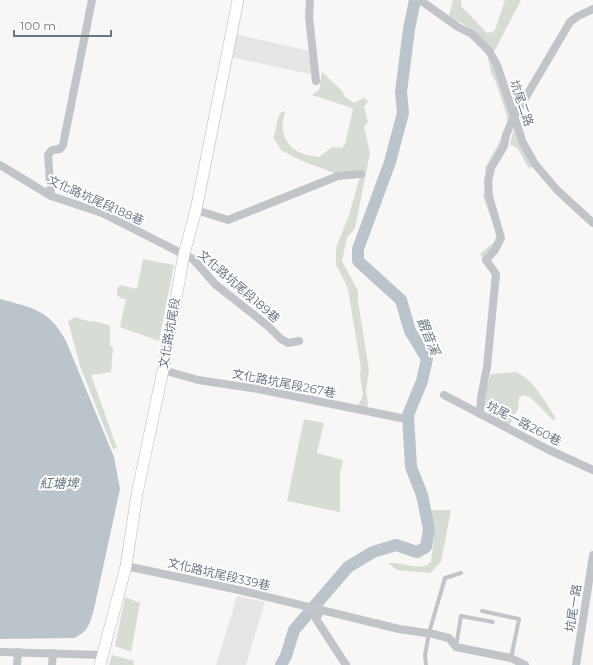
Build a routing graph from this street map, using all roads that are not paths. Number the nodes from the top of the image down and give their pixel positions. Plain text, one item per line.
1 (92, 0) edge
2 (238, 0) edge
3 (310, 0) edge
4 (420, 0) edge
5 (593, 9) edge
6 (316, 81) dead end
7 (514, 116) junction
8 (0, 165) edge
9 (361, 174) dead end
10 (51, 196) junction
11 (196, 210) junction
12 (593, 223) edge
13 (184, 254) junction
14 (299, 341) dead end
15 (163, 370) junction
16 (444, 395) dead end
17 (480, 414) junction
18 (401, 418) dead end
19 (593, 470) edge
20 (593, 555) edge
21 (126, 566) junction
22 (461, 573) dead end
23 (320, 610) junction
24 (482, 611) dead end
25 (493, 622) dead end
26 (429, 634) junction
27 (456, 647) junction
28 (0, 652) edge
29 (18, 652) junction
30 (53, 653) junction
31 (511, 658) junction
32 (101, 660) edge
33 (17, 665) edge
34 (52, 665) edge
35 (346, 665) edge
36 (426, 665) edge
37 (525, 665) edge
38 (576, 665) edge

1 - 10 street
2 - 11 main road, 文化路坑尾段
3 - 6 street
4 - 7 street, 坑尾二路
5 - 7 street
7 - 12 street, 坑尾二路
7 - 17 street
8 - 10 street, 文化路坑尾段188巷
9 - 11 street
10 - 13 street, 文化路坑尾段188巷
11 - 13 main road, 文化路坑尾段
13 - 14 street, 文化路坑尾段189巷
13 - 15 main road, 文化路坑尾段
15 - 18 street, 文化路坑尾段267巷
15 - 21 main road, 文化路坑尾段
16 - 17 street, 坑尾一路260巷
17 - 19 street, 坑尾一路260巷
20 - 38 street, 坑尾一路
21 - 23 street, 文化路坑尾段339巷
21 - 32 main road, 文化路坑尾段
22 - 26 lane
23 - 26 street, 文化路坑尾段339巷
23 - 35 street
24 - 31 lane
25 - 27 lane
26 - 27 street, 文化路坑尾段339巷
26 - 36 lane
27 - 31 street
28 - 29 street
29 - 30 street
29 - 33 street
30 - 32 street
30 - 34 street
31 - 37 street

